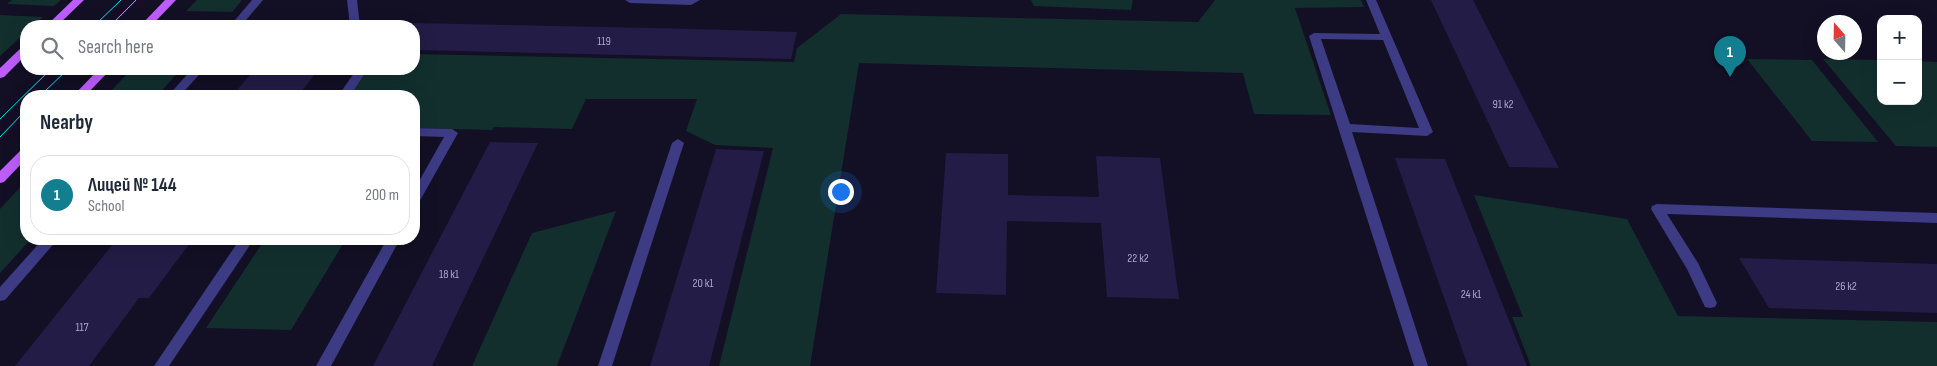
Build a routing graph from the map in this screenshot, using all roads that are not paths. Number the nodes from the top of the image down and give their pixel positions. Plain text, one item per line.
1 (79, 0) edge
2 (170, 0) edge
3 (258, 0) edge
4 (352, 0) edge
5 (630, 0) edge
6 (695, 0) edge
7 (1371, 0) edge
8 (57, 20) edge
9 (151, 20) edge
10 (240, 20) edge
11 (354, 20) edge
12 (1386, 37) junction
13 (20, 56) edge
14 (0, 74) edge
15 (99, 75) edge
16 (193, 75) edge
17 (358, 75) edge
18 (85, 90) edge
19 (179, 90) edge
20 (348, 90) edge
21 (1345, 128) junction
22 (420, 132) edge
23 (678, 143) dead end
24 (20, 158) edge
25 (0, 179) edge
26 (420, 190) edge
27 (1937, 218) edge
28 (45, 245) edge
29 (243, 245) edge
30 (390, 245) edge
31 (0, 296) edge
32 (1710, 304) dead end
33 (161, 366) edge
34 (323, 366) edge
35 (605, 366) edge
36 (1421, 366) edge

1 - 8 main road
2 - 9 main road
3 - 10 street
4 - 11 street
5 - 6 street
7 - 12 street
12 - 21 street
12 - 21 street
13 - 14 main road
15 - 18 main road
16 - 19 street
17 - 20 street
21 - 36 street
22 - 26 street
23 - 35 street
24 - 25 main road
27 - 32 street
28 - 31 street
29 - 33 street
30 - 34 street

